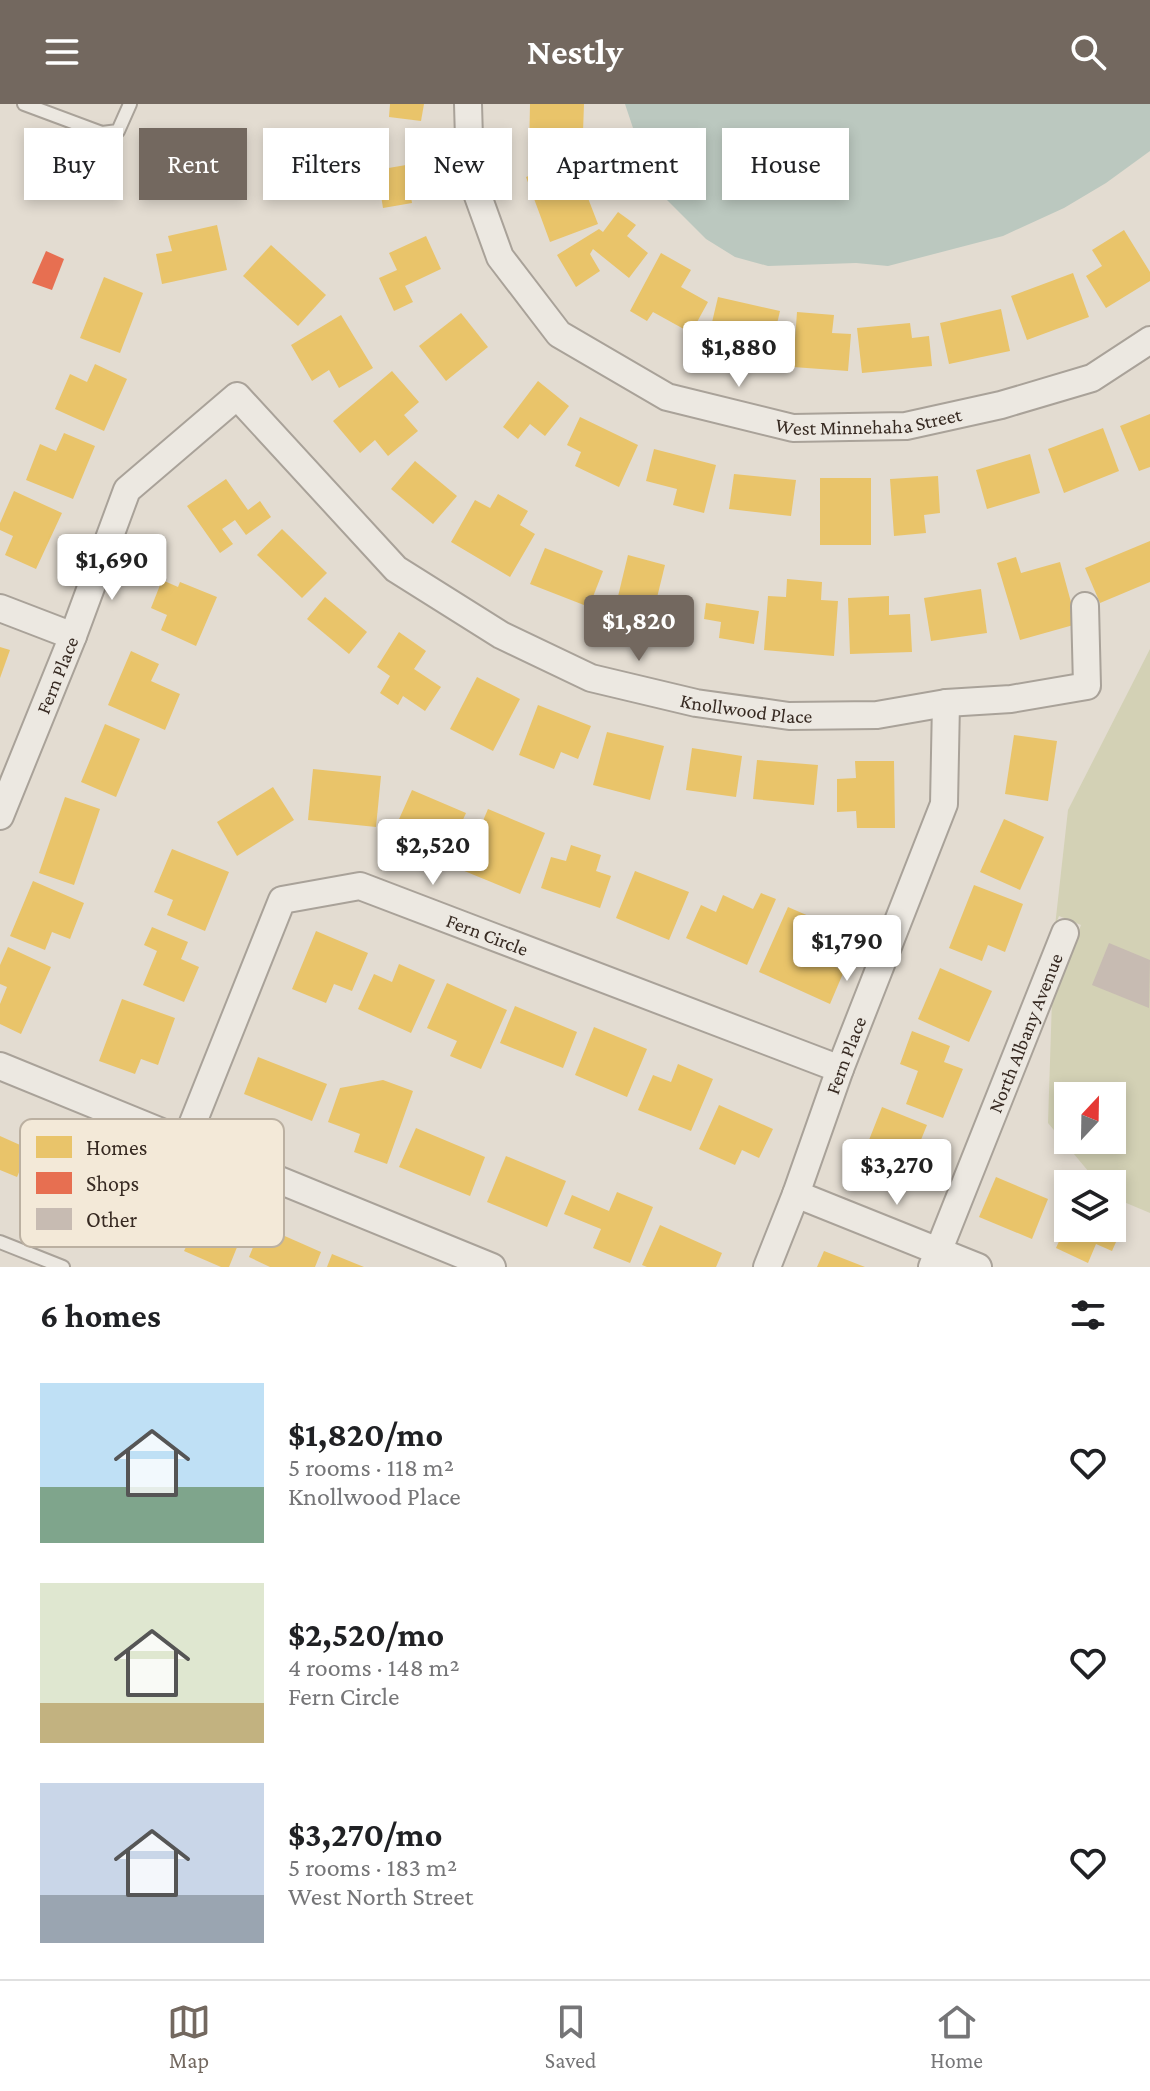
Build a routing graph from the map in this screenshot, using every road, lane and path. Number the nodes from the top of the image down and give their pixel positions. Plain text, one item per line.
1 (24, 104) edge
2 (130, 104) edge
3 (468, 104) edge
4 (1150, 340) edge
5 (237, 396) joint
6 (1085, 606) dead end
7 (0, 608) edge
8 (73, 636) junction
9 (946, 703) junction
10 (0, 816) edge
11 (1065, 933) dead end
12 (0, 1066) edge
13 (840, 1069) junction
14 (133, 1119) edge
15 (194, 1119) edge
16 (284, 1181) edge
17 (796, 1194) junction
18 (0, 1242) edge
19 (935, 1259) edge
20 (63, 1267) edge
21 (492, 1267) edge
22 (767, 1267) edge
23 (978, 1267) edge

1 - 2 lane
3 - 4 street, West Minnehaha Street
5 - 8 street, Fern Place
5 - 9 street, Knollwood Place
6 - 9 street, Knollwood Place
7 - 8 street
8 - 10 street, Fern Place
9 - 13 street, Fern Place
11 - 19 street, North Albany Avenue
12 - 14 street
13 - 15 street, Fern Circle
13 - 17 street, Fern Place
16 - 21 street
17 - 19 street
17 - 22 street, Fern Place
18 - 20 lane
19 - 23 street

